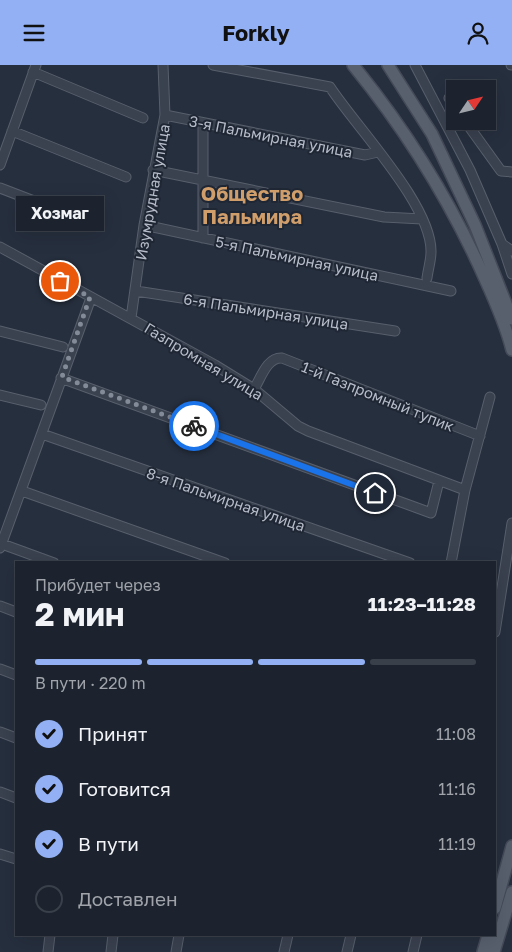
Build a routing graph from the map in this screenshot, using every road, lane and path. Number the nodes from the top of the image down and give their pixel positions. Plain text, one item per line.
1 (163, 65) edge
2 (213, 65) edge
3 (353, 65) edge
4 (388, 65) edge
5 (415, 65) edge
6 (35, 69) edge
7 (165, 115) junction
8 (143, 118) dead end
9 (203, 123) junction
10 (471, 130) edge
11 (12, 131) junction
12 (378, 152) junction
13 (0, 165) edge
14 (154, 170) junction
15 (512, 172) edge
16 (126, 177) dead end
17 (204, 181) junction
18 (0, 188) edge
19 (422, 219) junction
20 (144, 225) junction
21 (98, 226) dead end
22 (203, 238) junction
23 (502, 244) junction
24 (0, 247) edge
25 (512, 251) edge
26 (512, 275) edge
27 (427, 278) dead end
28 (136, 291) junction
29 (451, 291) dead end
30 (90, 297) junction
31 (131, 318) junction
32 (512, 319) edge
33 (0, 331) edge
34 (395, 331) dead end
35 (63, 347) dead end
36 (512, 350) edge
37 (62, 377) junction
38 (254, 389) junction
39 (0, 395) edge
40 (490, 397) dead end
41 (41, 405) dead end
42 (42, 434) junction
43 (480, 436) junction
44 (439, 481) junction
45 (465, 490) junction
46 (22, 491) junction
47 (512, 523) edge
48 (1, 546) edge
49 (48, 561) edge
50 (219, 561) edge
51 (404, 561) edge
52 (451, 561) edge
53 (0, 606) edge
54 (15, 612) edge
55 (496, 626) edge
56 (0, 669) edge
57 (15, 675) edge
58 (0, 732) edge
59 (15, 738) edge
60 (0, 792) edge
61 (15, 798) edge
62 (512, 846) edge
63 (0, 854) edge
64 (15, 859) edge
65 (512, 892) edge
66 (496, 904) edge
67 (50, 936) edge
68 (113, 936) edge
69 (179, 936) edge
70 (288, 936) edge
71 (351, 936) edge
72 (417, 936) edge
73 (488, 936) edge
74 (48, 952) edge
75 (110, 952) edge
76 (176, 952) edge
77 (284, 952) edge
78 (347, 952) edge
79 (413, 952) edge
80 (483, 952) edge
81 (494, 952) edge

1 - 7 street, Изумрудная улица
2 - 12 street
3 - 36 main road
4 - 32 main road
5 - 23 street
6 - 8 street
6 - 11 street
7 - 9 street, 3-я Пальмирная улица
7 - 14 street, Изумрудная улица
9 - 12 street, 3-я Пальмирная улица
9 - 17 street
10 - 15 street
11 - 13 street
11 - 16 street
12 - 19 street
14 - 17 street
14 - 20 street, Изумрудная улица
17 - 19 street
17 - 22 street
18 - 21 street
19 - 27 street
20 - 22 street, 5-я Пальмирная улица
20 - 28 street, Изумрудная улица
22 - 29 street, 5-я Пальмирная улица
23 - 25 street
23 - 26 street
24 - 30 street, Газпромная улица
28 - 31 street, Изумрудная улица
28 - 34 street, 6-я Пальмирная улица
30 - 31 street, Газпромная улица
30 - 37 street
31 - 38 street, Газпромная улица
33 - 35 street
37 - 42 street
37 - 44 street
38 - 43 street, 1-й Газпромный тупик
38 - 44 street, Газпромная улица
39 - 41 street
40 - 43 street
42 - 46 street
42 - 51 street, 8-я Пальмирная улица
43 - 45 street
44 - 45 street, Газпромная улица
45 - 52 street
46 - 48 street
46 - 50 street
47 - 55 street
48 - 49 street
53 - 54 street
56 - 57 street
58 - 59 street
60 - 61 street
62 - 66 main road
63 - 64 street
65 - 81 main road
67 - 74 street
68 - 75 street
69 - 76 street
70 - 77 street
71 - 78 street
72 - 79 street
73 - 80 main road

